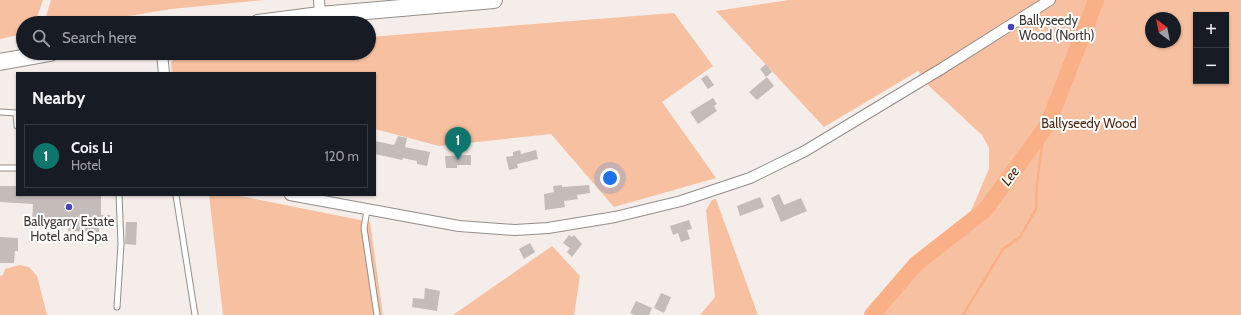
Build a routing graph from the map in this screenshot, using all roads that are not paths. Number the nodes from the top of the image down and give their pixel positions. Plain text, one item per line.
1 (494, 0) edge
2 (1050, 0) edge
3 (320, 8) edge
4 (287, 16) edge
5 (16, 59) edge
6 (163, 60) edge
7 (0, 62) edge
8 (164, 72) edge
9 (0, 112) edge
10 (16, 113) edge
11 (0, 168) edge
12 (16, 168) edge
13 (119, 196) edge
14 (176, 196) edge
15 (295, 196) edge
16 (367, 210) junction
17 (117, 307) dead end
18 (194, 315) edge
19 (377, 315) edge

1 - 3 highway
2 - 16 street
3 - 4 highway
5 - 7 highway
6 - 8 street
9 - 10 lane
11 - 12 lane
13 - 17 lane
14 - 18 lane
15 - 16 street
16 - 19 lane

